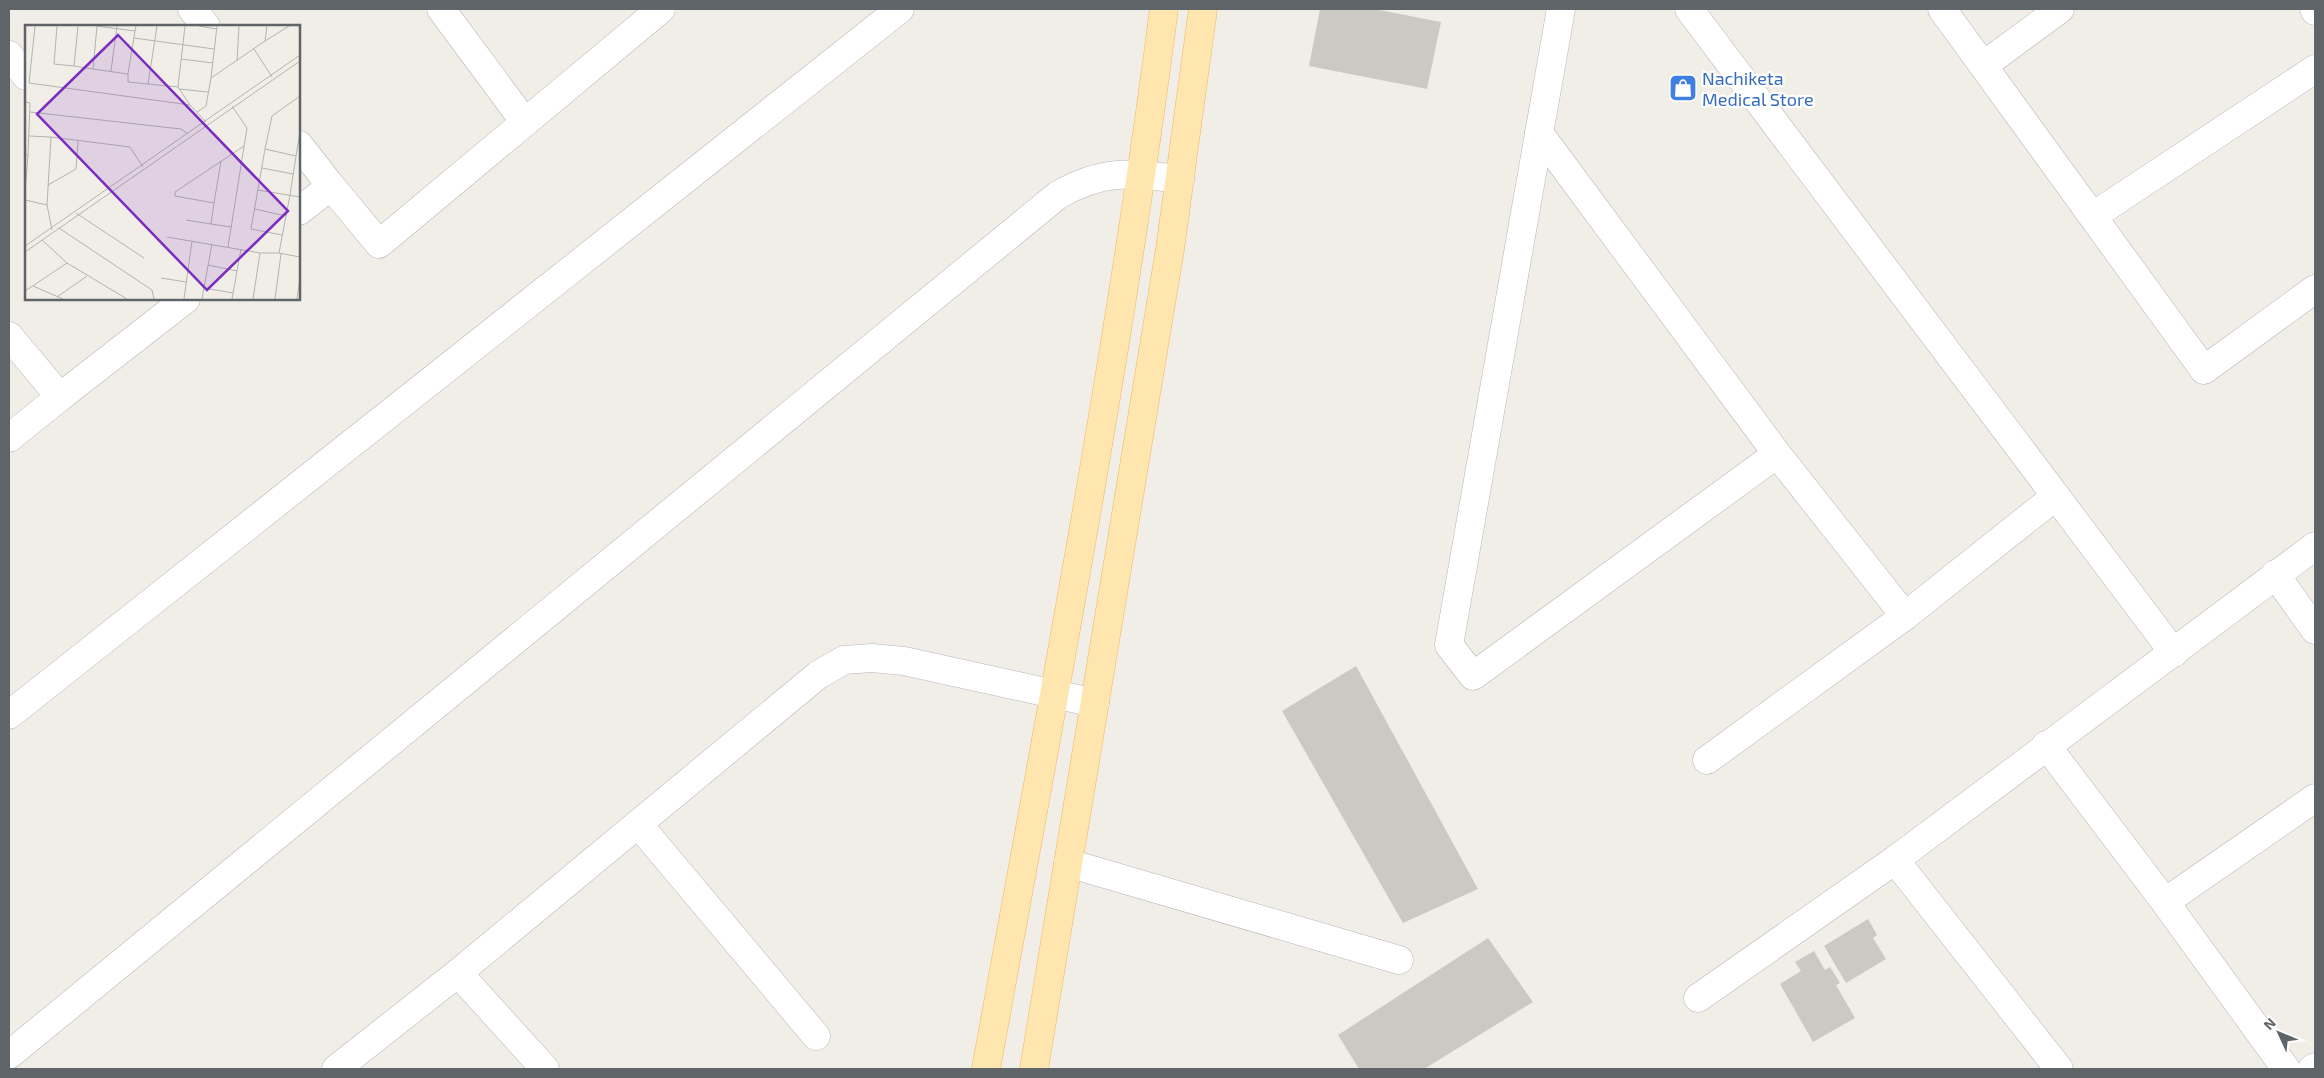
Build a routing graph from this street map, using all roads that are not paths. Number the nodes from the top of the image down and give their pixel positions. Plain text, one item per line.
1 (192, 9) edge
2 (441, 9) edge
3 (661, 9) edge
4 (900, 9) edge
5 (1164, 9) edge
6 (1203, 9) edge
7 (1561, 9) edge
8 (1689, 9) edge
9 (1942, 9) edge
10 (2060, 9) edge
11 (205, 25) edge
12 (9, 55) edge
13 (1984, 65) junction
14 (2315, 69) edge
15 (25, 75) edge
16 (524, 121) junction
17 (1539, 133) junction
18 (300, 146) edge
19 (1143, 175) junction
20 (1180, 179) junction
21 (330, 186) junction
22 (300, 210) edge
23 (2093, 216) junction
24 (2315, 289) edge
25 (185, 300) edge
26 (9, 336) edge
27 (60, 397) junction
28 (9, 438) edge
29 (1777, 454) junction
30 (2056, 496) junction
31 (2315, 546) edge
32 (2275, 574) junction
33 (1905, 616) junction
34 (2315, 630) edge
35 (2174, 653) junction
36 (1054, 695) junction
37 (1095, 703) junction
38 (9, 716) edge
39 (2046, 745) junction
40 (1707, 760) dead end
41 (2315, 798) edge
42 (638, 824) junction
43 (1894, 860) junction
44 (1068, 864) junction
45 (2165, 902) junction
46 (1399, 960) dead end
47 (458, 973) junction
48 (1698, 998) dead end
49 (816, 1036) dead end
50 (9, 1055) edge
51 (336, 1069) edge
52 (545, 1069) edge
53 (986, 1069) edge
54 (1034, 1069) edge
55 (2059, 1069) edge
56 (2286, 1069) edge

1 - 11 street
2 - 16 street
3 - 16 street
4 - 38 street
5 - 19 main road
6 - 20 main road
7 - 17 street
8 - 30 street
9 - 13 street
10 - 13 street
12 - 15 street
13 - 23 street
14 - 23 street
16 - 21 street
17 - 29 street
17 - 29 street
18 - 21 street
19 - 20 street
19 - 36 main road
19 - 50 street
20 - 37 main road
21 - 22 street
23 - 24 street
25 - 27 street
26 - 27 street
27 - 28 street
29 - 33 street
30 - 33 street
30 - 35 street
31 - 32 street
32 - 34 street
32 - 35 street
33 - 40 street
35 - 39 street
36 - 37 street
36 - 42 street
36 - 53 main road
37 - 44 main road
39 - 43 street
39 - 45 street
41 - 45 street
42 - 47 street
42 - 49 street
43 - 48 street
43 - 55 street
44 - 46 street
44 - 54 main road
45 - 56 street
47 - 51 street
47 - 52 street

